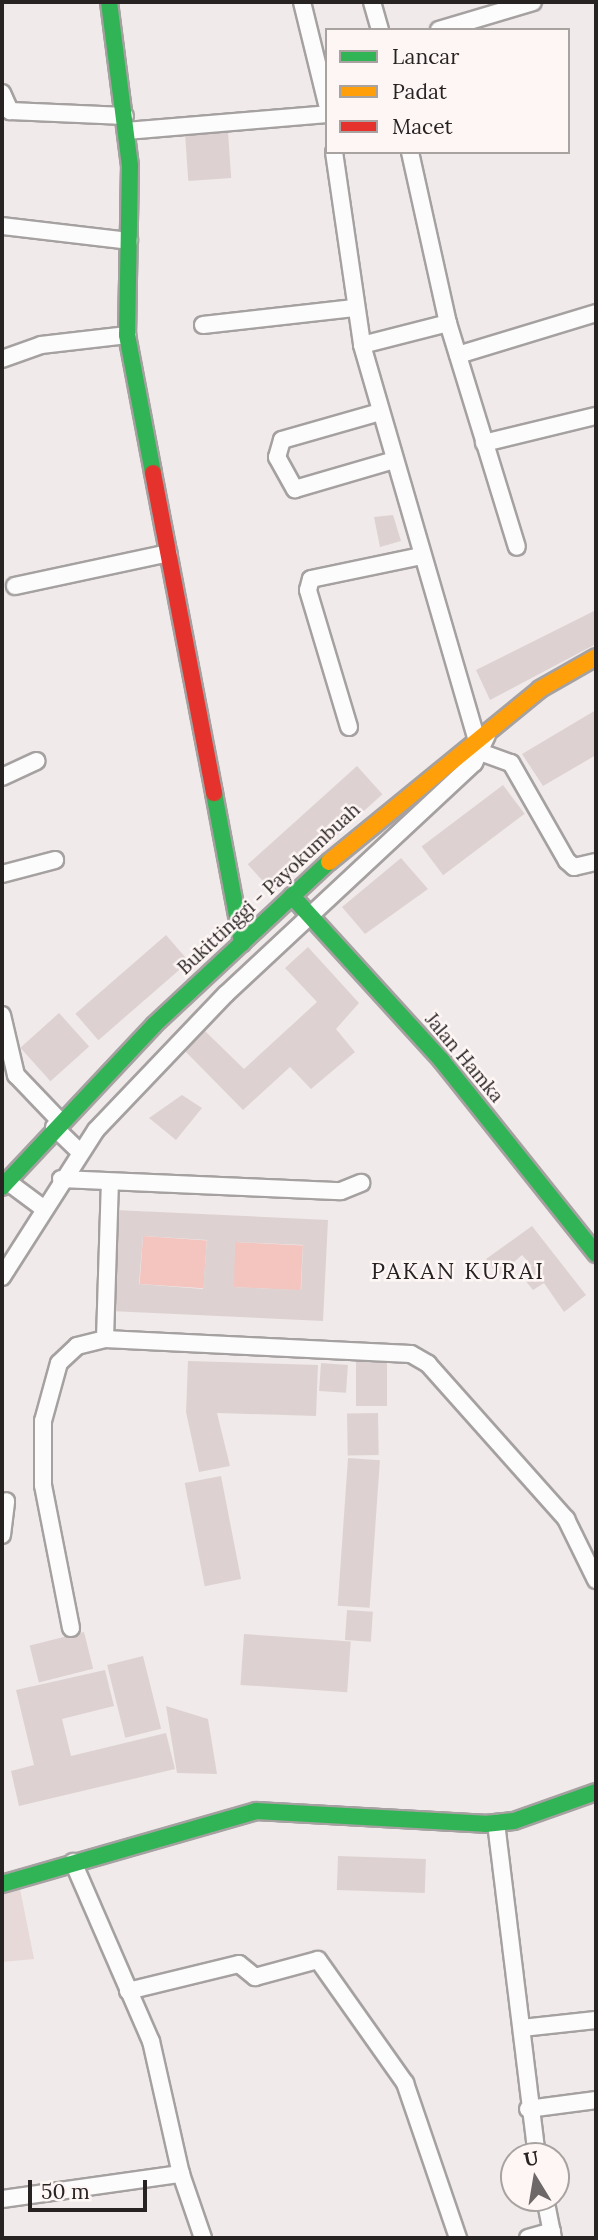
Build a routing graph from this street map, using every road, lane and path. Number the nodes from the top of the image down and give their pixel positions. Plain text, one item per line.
1 (108, 2) edge
2 (302, 2) edge
3 (372, 2) edge
4 (533, 2) edge
5 (379, 28) edge
6 (446, 28) edge
7 (324, 69) edge
8 (2, 93) edge
9 (325, 114) edge
10 (125, 123) junction
11 (334, 154) edge
12 (410, 154) edge
13 (2, 226) edge
14 (129, 241) junction
15 (354, 309) junction
16 (596, 313) edge
17 (448, 323) junction
18 (203, 326) dead end
19 (127, 335) junction
20 (362, 345) junction
21 (458, 355) junction
22 (2, 359) edge
23 (380, 412) junction
24 (596, 416) edge
25 (484, 443) junction
26 (394, 460) junction
27 (517, 547) dead end
28 (169, 553) junction
29 (421, 556) junction
30 (15, 586) dead end
31 (596, 657) edge
32 (349, 727) dead end
33 (478, 744) junction
34 (36, 761) dead end
35 (2, 777) edge
36 (55, 860) dead end
37 (596, 862) edge
38 (2, 874) edge
39 (292, 896) junction
40 (312, 919) junction
41 (242, 943) junction
42 (2, 1014) edge
43 (57, 1124) junction
44 (80, 1152) junction
45 (61, 1180) junction
46 (110, 1183) junction
47 (361, 1183) dead end
48 (5, 1184) edge
49 (43, 1208) junction
50 (596, 1254) edge
51 (2, 1277) edge
52 (105, 1339) junction
53 (6, 1501) dead end
54 (2, 1535) edge
55 (596, 1580) edge
56 (71, 1628) dead end
57 (596, 1791) edge
58 (496, 1822) junction
59 (73, 1862) junction
60 (2, 1884) edge
61 (128, 1991) junction
62 (596, 2020) edge
63 (522, 2028) junction
64 (596, 2100) edge
65 (527, 2109) junction
66 (534, 2142) edge
67 (181, 2174) junction
68 (2, 2199) edge
69 (548, 2212) edge
70 (552, 2235) edge
71 (203, 2238) edge
72 (458, 2238) edge
73 (528, 2238) edge

1 - 10 street
2 - 7 street
3 - 5 street
4 - 6 street
8 - 10 street
9 - 10 street
10 - 14 street
11 - 15 street
12 - 17 street
13 - 14 street
14 - 19 street
15 - 18 street
15 - 20 street
16 - 21 street
17 - 20 street
17 - 21 street
19 - 22 street
19 - 28 street
20 - 23 street
21 - 25 street
23 - 26 street
23 - 26 street
24 - 25 street
25 - 27 street
26 - 29 street
28 - 30 street
28 - 41 street
29 - 32 street
29 - 33 street
31 - 33 street, Bukittinggi - Payokumbuah
33 - 37 street
33 - 39 street, Bukittinggi - Payokumbuah
33 - 40 street
34 - 35 street
36 - 38 street
39 - 40 street, Jalan Hamka
39 - 41 street, Bukittinggi - Payokumbuah
40 - 44 street
40 - 50 street, Jalan Hamka
41 - 43 street, Bukittinggi - Payokumbuah
42 - 43 street
43 - 44 street
43 - 48 street, Bukittinggi - Payokumbuah
44 - 45 street
45 - 46 street
45 - 49 street
46 - 47 street
46 - 52 street
48 - 49 street
49 - 51 street
52 - 55 street
52 - 56 street
53 - 54 street
57 - 58 street
58 - 59 street
58 - 63 street
59 - 60 street
59 - 61 street
61 - 67 street
61 - 72 street
62 - 63 street
63 - 65 street
64 - 65 street
65 - 66 street
67 - 68 street
67 - 71 street
69 - 70 street
70 - 73 street

